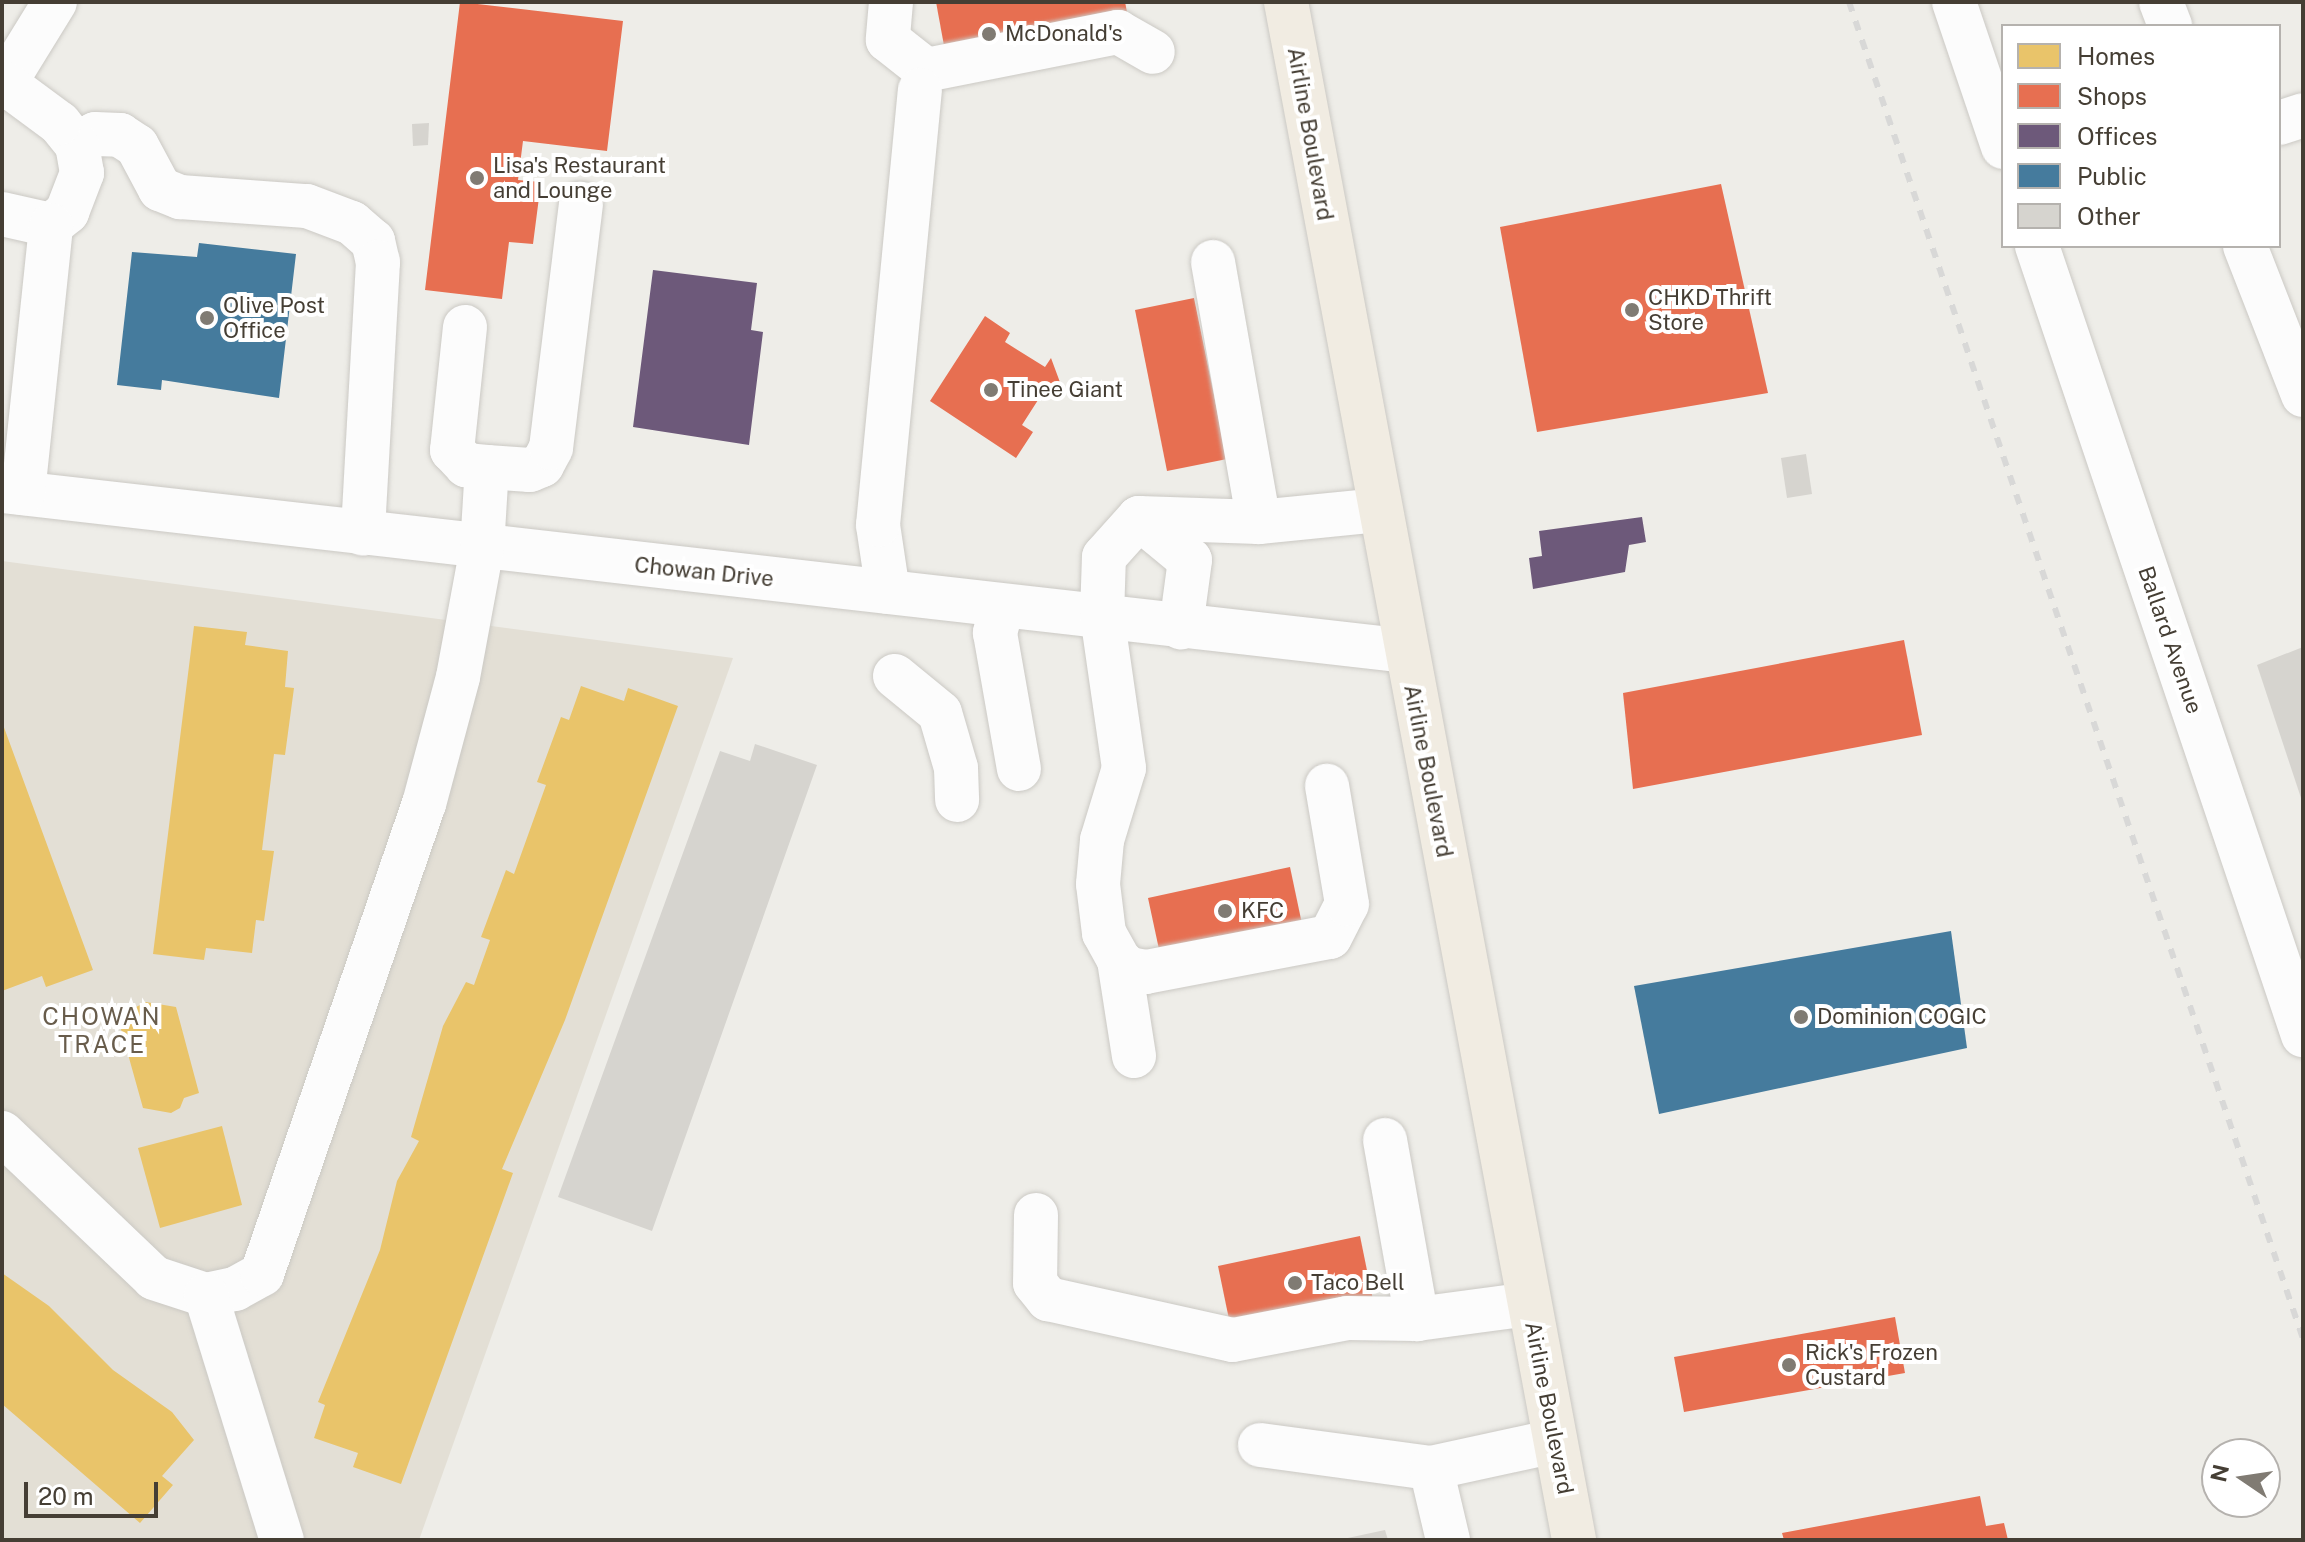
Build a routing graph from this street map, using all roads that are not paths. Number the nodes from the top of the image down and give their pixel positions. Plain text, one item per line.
1 (55, 2) edge
2 (891, 2) edge
3 (1286, 2) edge
4 (1954, 2) edge
5 (2161, 2) edge
6 (2169, 24) edge
7 (1153, 52) dead end
8 (4, 86) edge
9 (920, 90) dead end
10 (2303, 115) edge
11 (2281, 122) edge
12 (2001, 141) edge
13 (77, 145) junction
14 (581, 204) dead end
15 (2, 214) edge
16 (51, 225) junction
17 (2038, 248) edge
18 (2246, 248) edge
19 (1213, 262) dead end
20 (465, 327) dead end
21 (2303, 395) edge
22 (487, 467) junction
23 (13, 492) edge
24 (1380, 510) junction
25 (1139, 518) junction
26 (1259, 522) junction
27 (363, 534) junction
28 (482, 548) junction
29 (888, 592) junction
30 (1003, 606) junction
31 (1102, 616) junction
32 (1181, 627) junction
33 (1406, 651) junction
34 (895, 676) dead end
35 (1019, 769) dead end
36 (1327, 786) dead end
37 (957, 800) dead end
38 (1119, 960) junction
39 (2303, 1035) edge
40 (1134, 1056) dead end
41 (2, 1133) edge
42 (1385, 1140) dead end
43 (1036, 1215) dead end
44 (206, 1295) junction
45 (1529, 1304) junction
46 (1417, 1319) junction
47 (1555, 1441) junction
48 (1260, 1445) dead end
49 (1431, 1468) junction
50 (282, 1540) edge
51 (1448, 1540) edge
52 (1574, 1540) edge

1 - 8 street
2 - 7 street
3 - 24 main road, Airline Boulevard
4 - 12 street
5 - 6 street
8 - 13 street
9 - 29 street
10 - 11 street
13 - 16 street
13 - 27 street
14 - 22 street
15 - 16 street
16 - 23 street
17 - 39 street, Ballard Avenue
18 - 21 street
19 - 26 street
20 - 22 street
22 - 28 street
23 - 27 street, Chowan Drive
24 - 26 street
24 - 33 main road, Airline Boulevard
25 - 26 street
25 - 31 street
25 - 32 street
27 - 28 street, Chowan Drive
28 - 29 street, Chowan Drive
28 - 44 street
29 - 30 street, Chowan Drive
30 - 31 street, Chowan Drive
30 - 35 street
31 - 32 street, Chowan Drive
31 - 38 street
32 - 33 street, Chowan Drive
33 - 45 main road, Airline Boulevard
34 - 37 street
36 - 38 street
38 - 40 street
41 - 44 street
42 - 46 street
43 - 46 street
44 - 50 street
45 - 46 street
45 - 47 main road, Airline Boulevard
47 - 49 street
47 - 52 main road, Airline Boulevard
48 - 49 street
49 - 51 street

